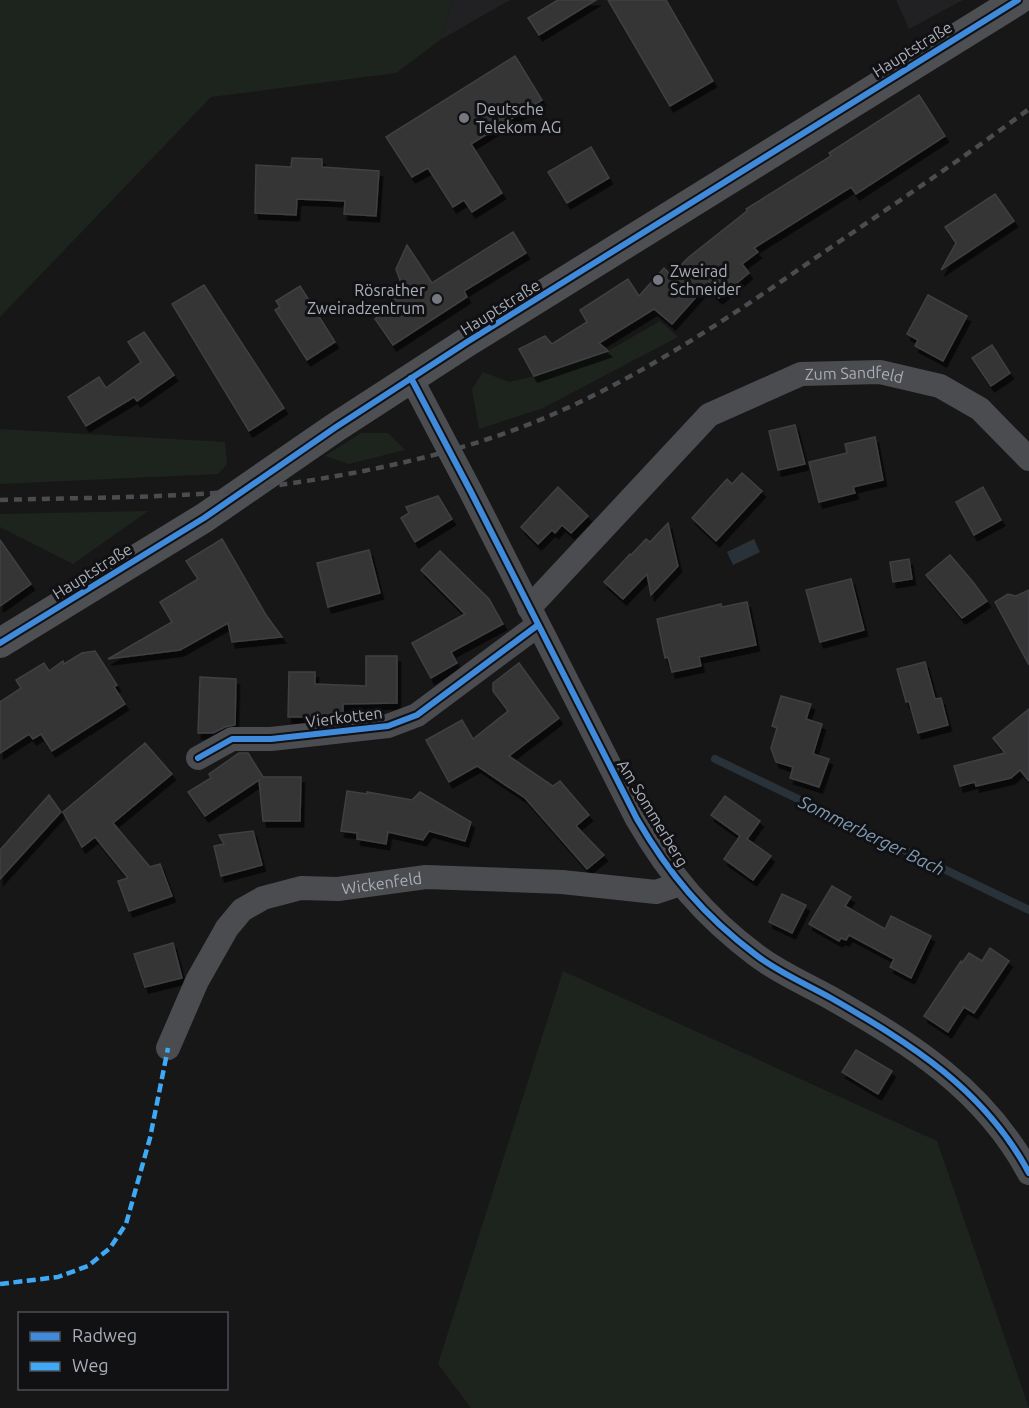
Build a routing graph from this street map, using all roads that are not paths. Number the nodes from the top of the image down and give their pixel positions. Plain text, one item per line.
1 (1018, 0) edge
2 (411, 378) junction
3 (1026, 450) edge
4 (533, 616) junction
5 (0, 643) edge
6 (198, 758) dead end
7 (680, 884) junction
8 (168, 1048) dead end
9 (1029, 1173) edge

1 - 2 main road, Hauptstraße
2 - 4 street, Am Sommerberg
2 - 5 main road, Hauptstraße
3 - 4 street, Zum Sandfeld
4 - 6 street, Vierkotten
4 - 7 street, Am Sommerberg
7 - 8 street, Wickenfeld
7 - 9 street, Am Sommerberg

